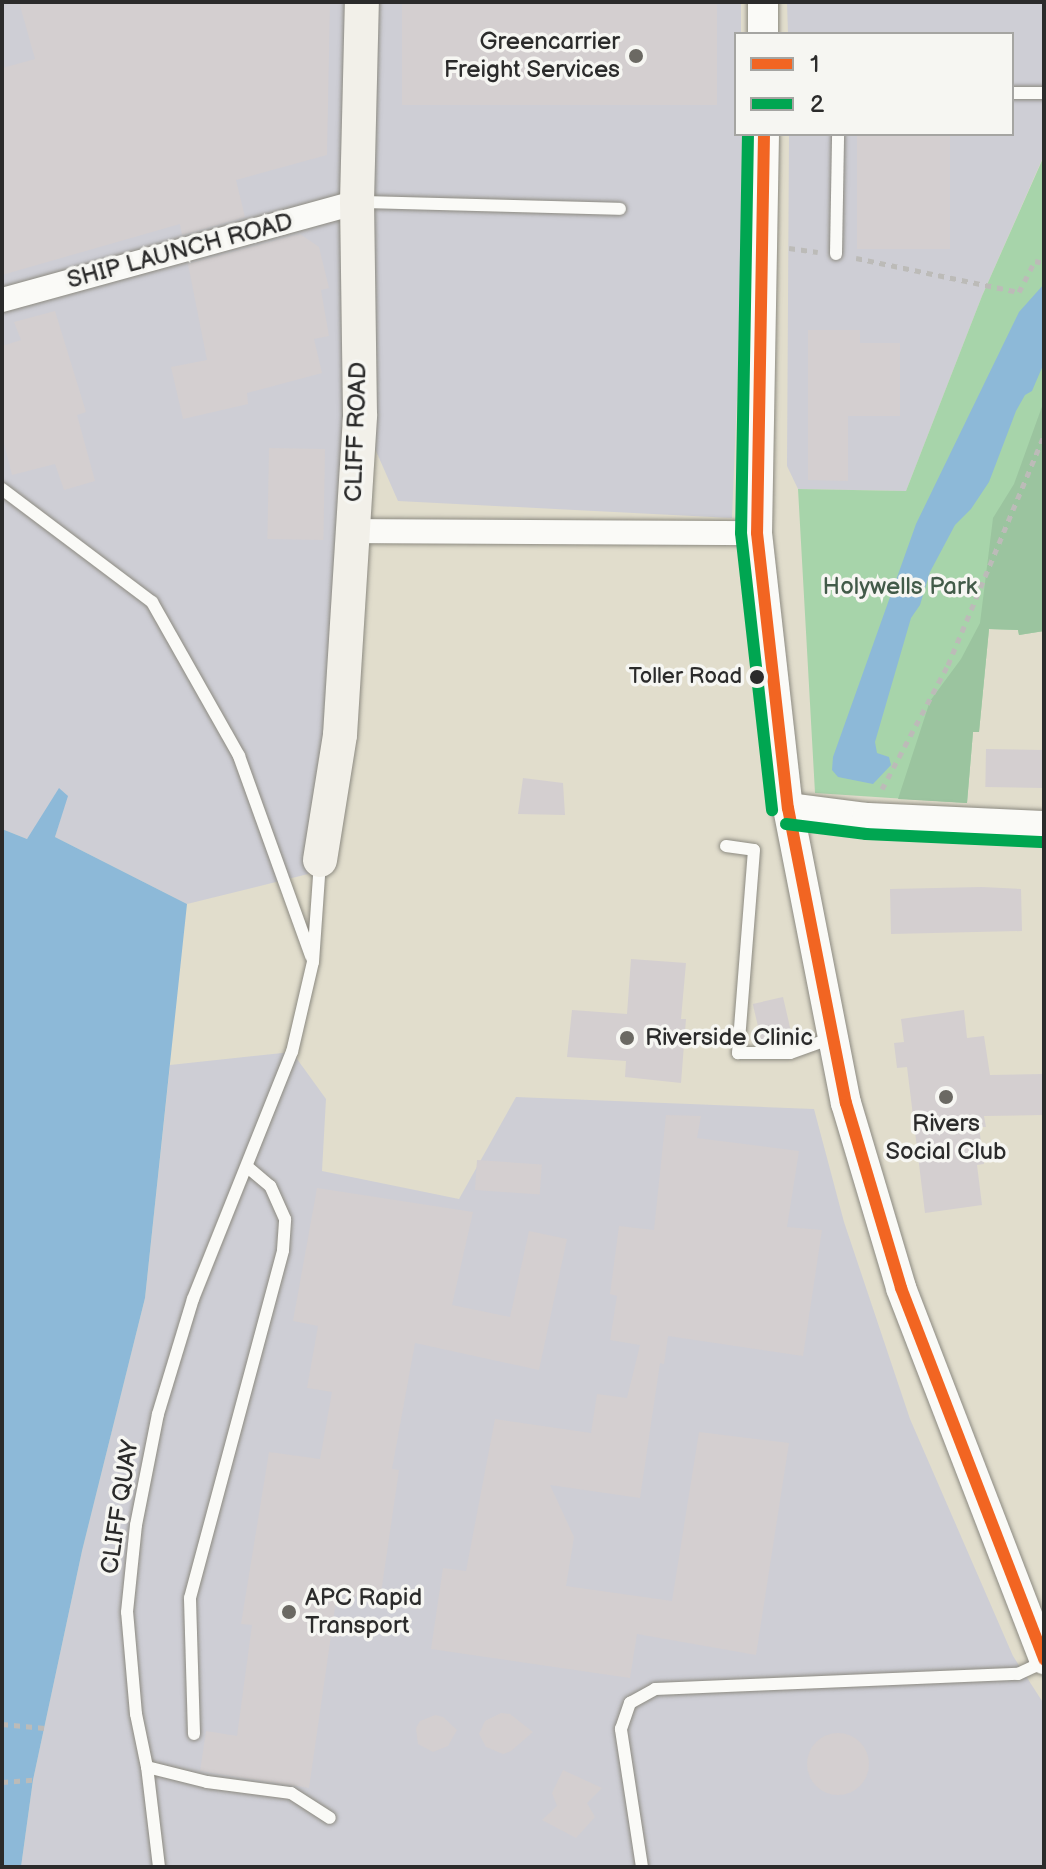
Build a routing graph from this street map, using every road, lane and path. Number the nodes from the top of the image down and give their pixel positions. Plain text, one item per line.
1 (362, 2) edge
2 (763, 2) edge
3 (763, 32) edge
4 (1014, 93) edge
5 (1044, 93) edge
6 (764, 136) edge
7 (838, 136) edge
8 (357, 202) junction
9 (620, 209) dead end
10 (765, 244) junction
11 (836, 254) junction
12 (1044, 263) edge
13 (2, 300) edge
14 (1044, 435) edge
15 (2, 489) edge
16 (352, 531) junction
17 (757, 533) junction
18 (788, 808) junction
19 (867, 818) junction
20 (1044, 826) edge
21 (726, 846) dead end
22 (320, 860) joint
23 (313, 962) junction
24 (832, 1038) junction
25 (247, 1167) junction
26 (1044, 1660) edge
27 (2, 1724) edge
28 (45, 1728) dead end
29 (194, 1734) dead end
30 (147, 1767) junction
31 (33, 1780) dead end
32 (2, 1782) edge
33 (330, 1818) dead end
34 (159, 1867) edge
35 (642, 1867) edge

1 - 8 main road, CLIFF ROAD
2 - 3 street
4 - 5 lane
6 - 10 street
7 - 11 lane
8 - 9 lane
8 - 13 street, SHIP LAUNCH ROAD
8 - 16 main road, CLIFF ROAD
10 - 11 path
10 - 17 street
11 - 12 path
14 - 19 path
15 - 23 lane
16 - 17 street
16 - 22 main road, CLIFF ROAD
17 - 18 street
18 - 19 street
18 - 24 street
19 - 20 street
21 - 24 lane
22 - 23 lane, CLIFF QUAY
23 - 25 lane, CLIFF QUAY
24 - 26 street
25 - 29 lane
25 - 30 lane, CLIFF QUAY
26 - 35 lane
27 - 28 path
30 - 33 lane
30 - 34 lane, CLIFF QUAY
31 - 32 path

